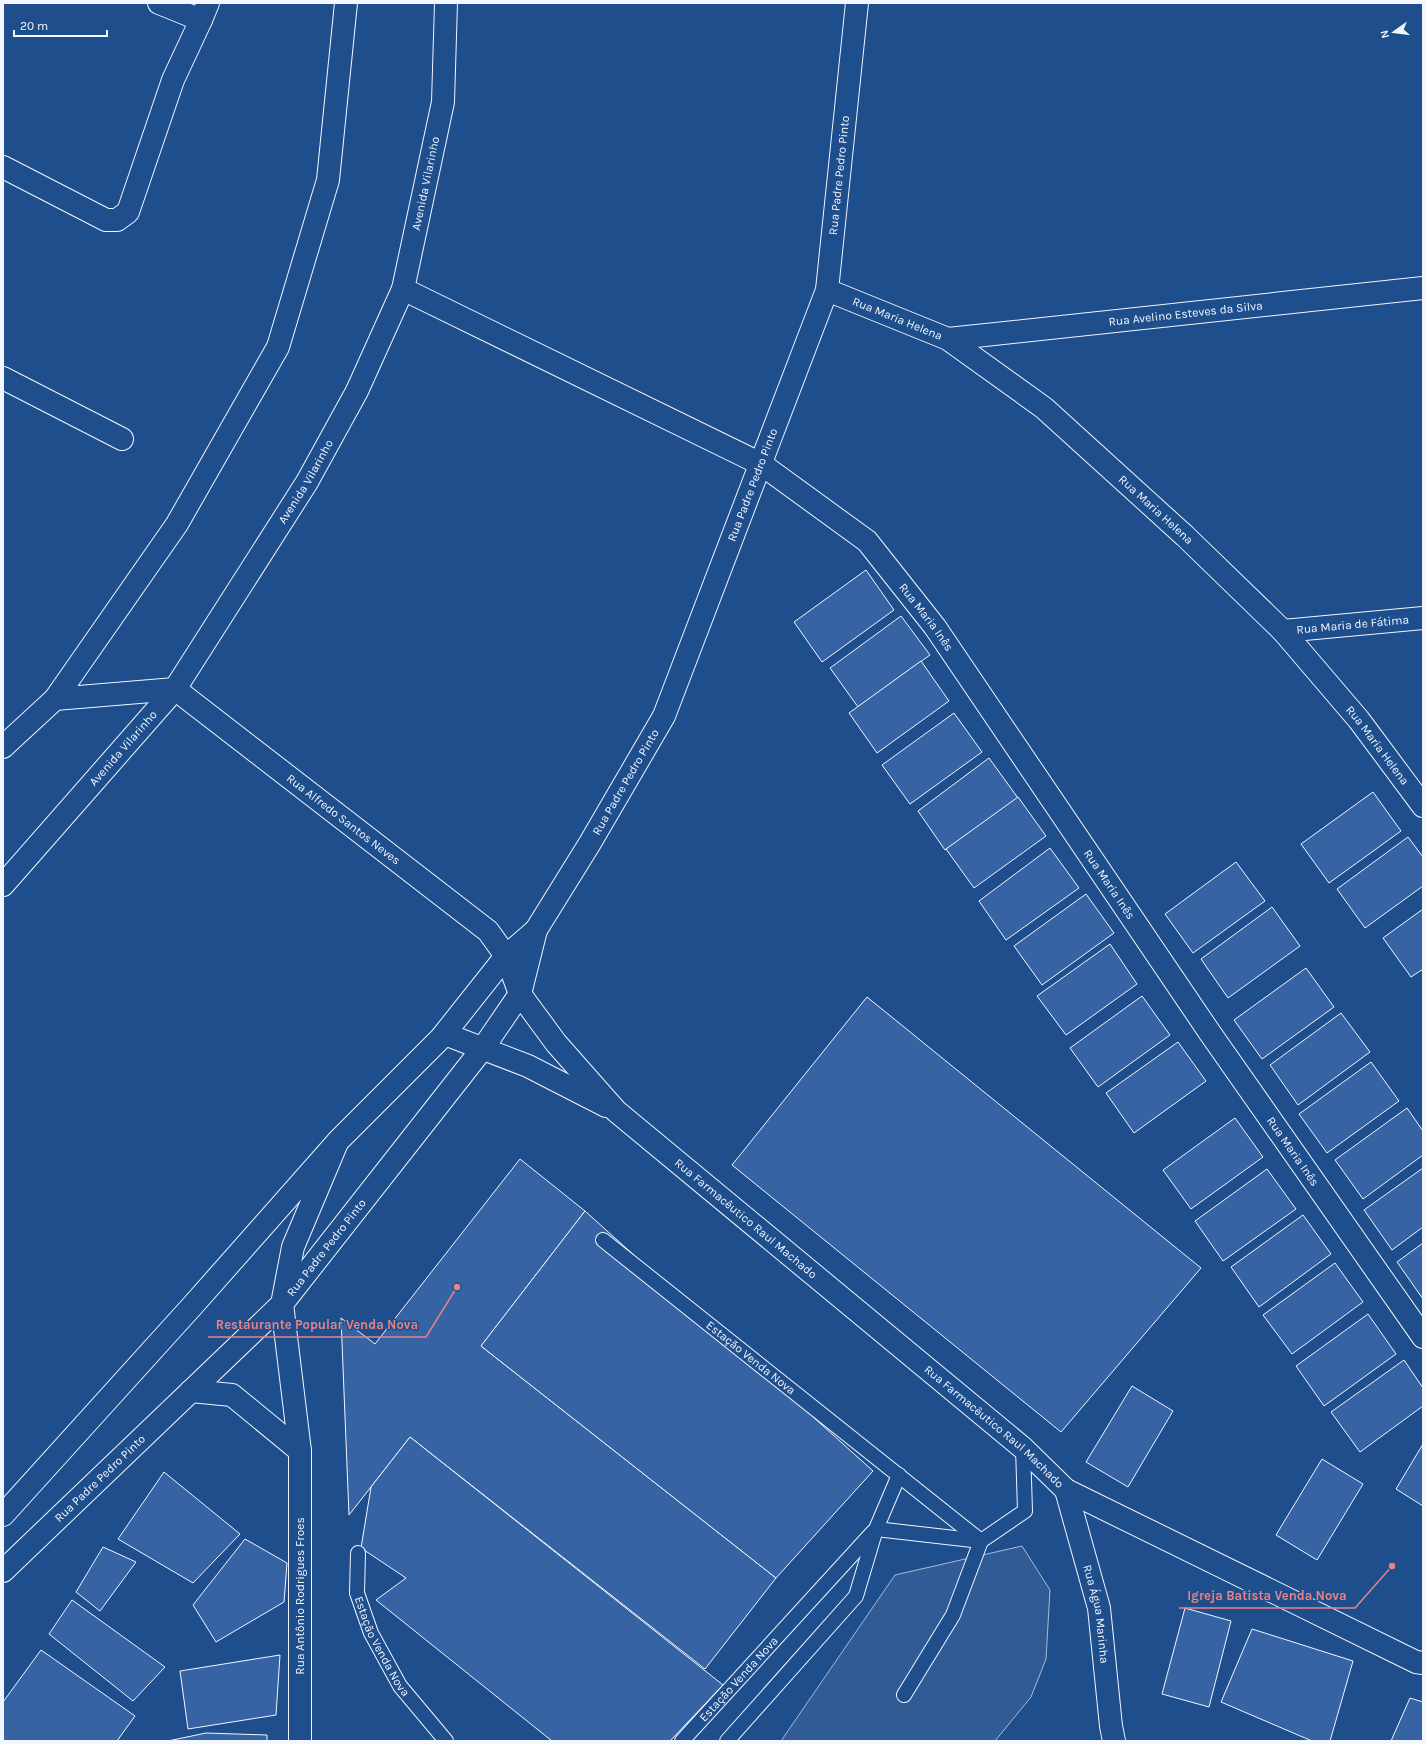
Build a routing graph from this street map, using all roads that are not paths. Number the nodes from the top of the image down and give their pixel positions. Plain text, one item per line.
1 (160, 3) edge
2 (346, 3) edge
3 (446, 3) edge
4 (857, 3) edge
5 (204, 12) edge
6 (3, 167) edge
7 (1423, 288) edge
8 (403, 289) junction
9 (826, 290) junction
10 (948, 339) junction
11 (3, 378) edge
12 (122, 439) dead end
13 (761, 464) junction
14 (1423, 618) edge
15 (1283, 631) junction
16 (175, 689) junction
17 (55, 699) junction
18 (3, 747) edge
19 (1423, 806) edge
20 (3, 862) edge
21 (3, 868) edge
22 (3, 886) edge
23 (536, 930) junction
24 (506, 956) junction
25 (520, 994) junction
26 (445, 1034) junction
27 (482, 1048) junction
28 (616, 1111) junction
29 (339, 1140) junction
30 (603, 1240) dead end
31 (282, 1304) junction
32 (1423, 1337) edge
33 (190, 1391) junction
34 (1023, 1448) junction
35 (300, 1451) junction
36 (899, 1475) junction
37 (1066, 1490) junction
38 (3, 1515) edge
39 (876, 1529) junction
40 (981, 1541) junction
41 (358, 1553) dead end
42 (3, 1571) edge
43 (1423, 1663) edge
44 (904, 1695) dead end
45 (435, 1735) edge
46 (1110, 1736) edge
47 (300, 1741) edge
48 (446, 1741) edge
49 (682, 1741) edge
50 (726, 1741) edge

1 - 5 main road
2 - 17 main road
3 - 8 main road, Avenida Vilarinho
4 - 9 main road, Rua Padre Pedro Pinto
5 - 6 main road
7 - 10 main road, Rua Avelino Esteves da Silva
8 - 13 main road, Rua Maria Inês
8 - 16 main road, Avenida Vilarinho
9 - 10 main road, Rua Maria Helena
9 - 13 main road, Rua Padre Pedro Pinto
10 - 15 main road, Rua Maria Helena
11 - 12 main road
13 - 23 main road, Rua Padre Pedro Pinto
13 - 32 main road, Rua Maria Inês
14 - 15 main road, Rua Maria de Fátima
15 - 19 main road, Rua Maria Helena
16 - 17 main road
16 - 22 main road, Avenida Vilarinho
16 - 24 main road, Rua Alfredo Santos Neves
17 - 18 main road
20 - 21 main road
23 - 24 main road, Rua Padre Pedro Pinto
23 - 25 main road, Rua Padre Pedro Pinto
24 - 25 main road, Rua Alfredo Santos Neves
24 - 26 main road, Rua Padre Pedro Pinto
25 - 27 main road, Rua Padre Pedro Pinto
25 - 28 main road, Rua Farmacêutico Raul Machado
26 - 27 main road, Rua Farmacêutico Raul Machado
26 - 29 main road, Rua Padre Pedro Pinto
27 - 28 main road, Rua Farmacêutico Raul Machado
27 - 31 main road, Rua Padre Pedro Pinto
28 - 34 main road, Rua Farmacêutico Raul Machado
29 - 31 main road, Rua Antônio Rodrigues Froes
29 - 38 main road, Rua Padre Pedro Pinto
30 - 36 lane, Estação Venda Nova
31 - 33 main road, Rua Padre Pedro Pinto
31 - 35 main road, Rua Antônio Rodrigues Froes
33 - 35 main road
33 - 42 main road, Rua Padre Pedro Pinto
34 - 37 main road, Rua Farmacêutico Raul Machado
34 - 40 lane
35 - 47 main road, Rua Antônio Rodrigues Froes
36 - 39 lane, Estação Venda Nova
36 - 40 lane, Estação Venda Nova
37 - 43 main road, Rua Farmacêutico Raul Machado
37 - 46 main road, Rua Água Marinha
39 - 40 lane
39 - 49 lane, Estação Venda Nova
39 - 50 lane, Estação Venda Nova
40 - 44 lane
41 - 45 lane, Estação Venda Nova
45 - 48 lane, Estação Venda Nova

